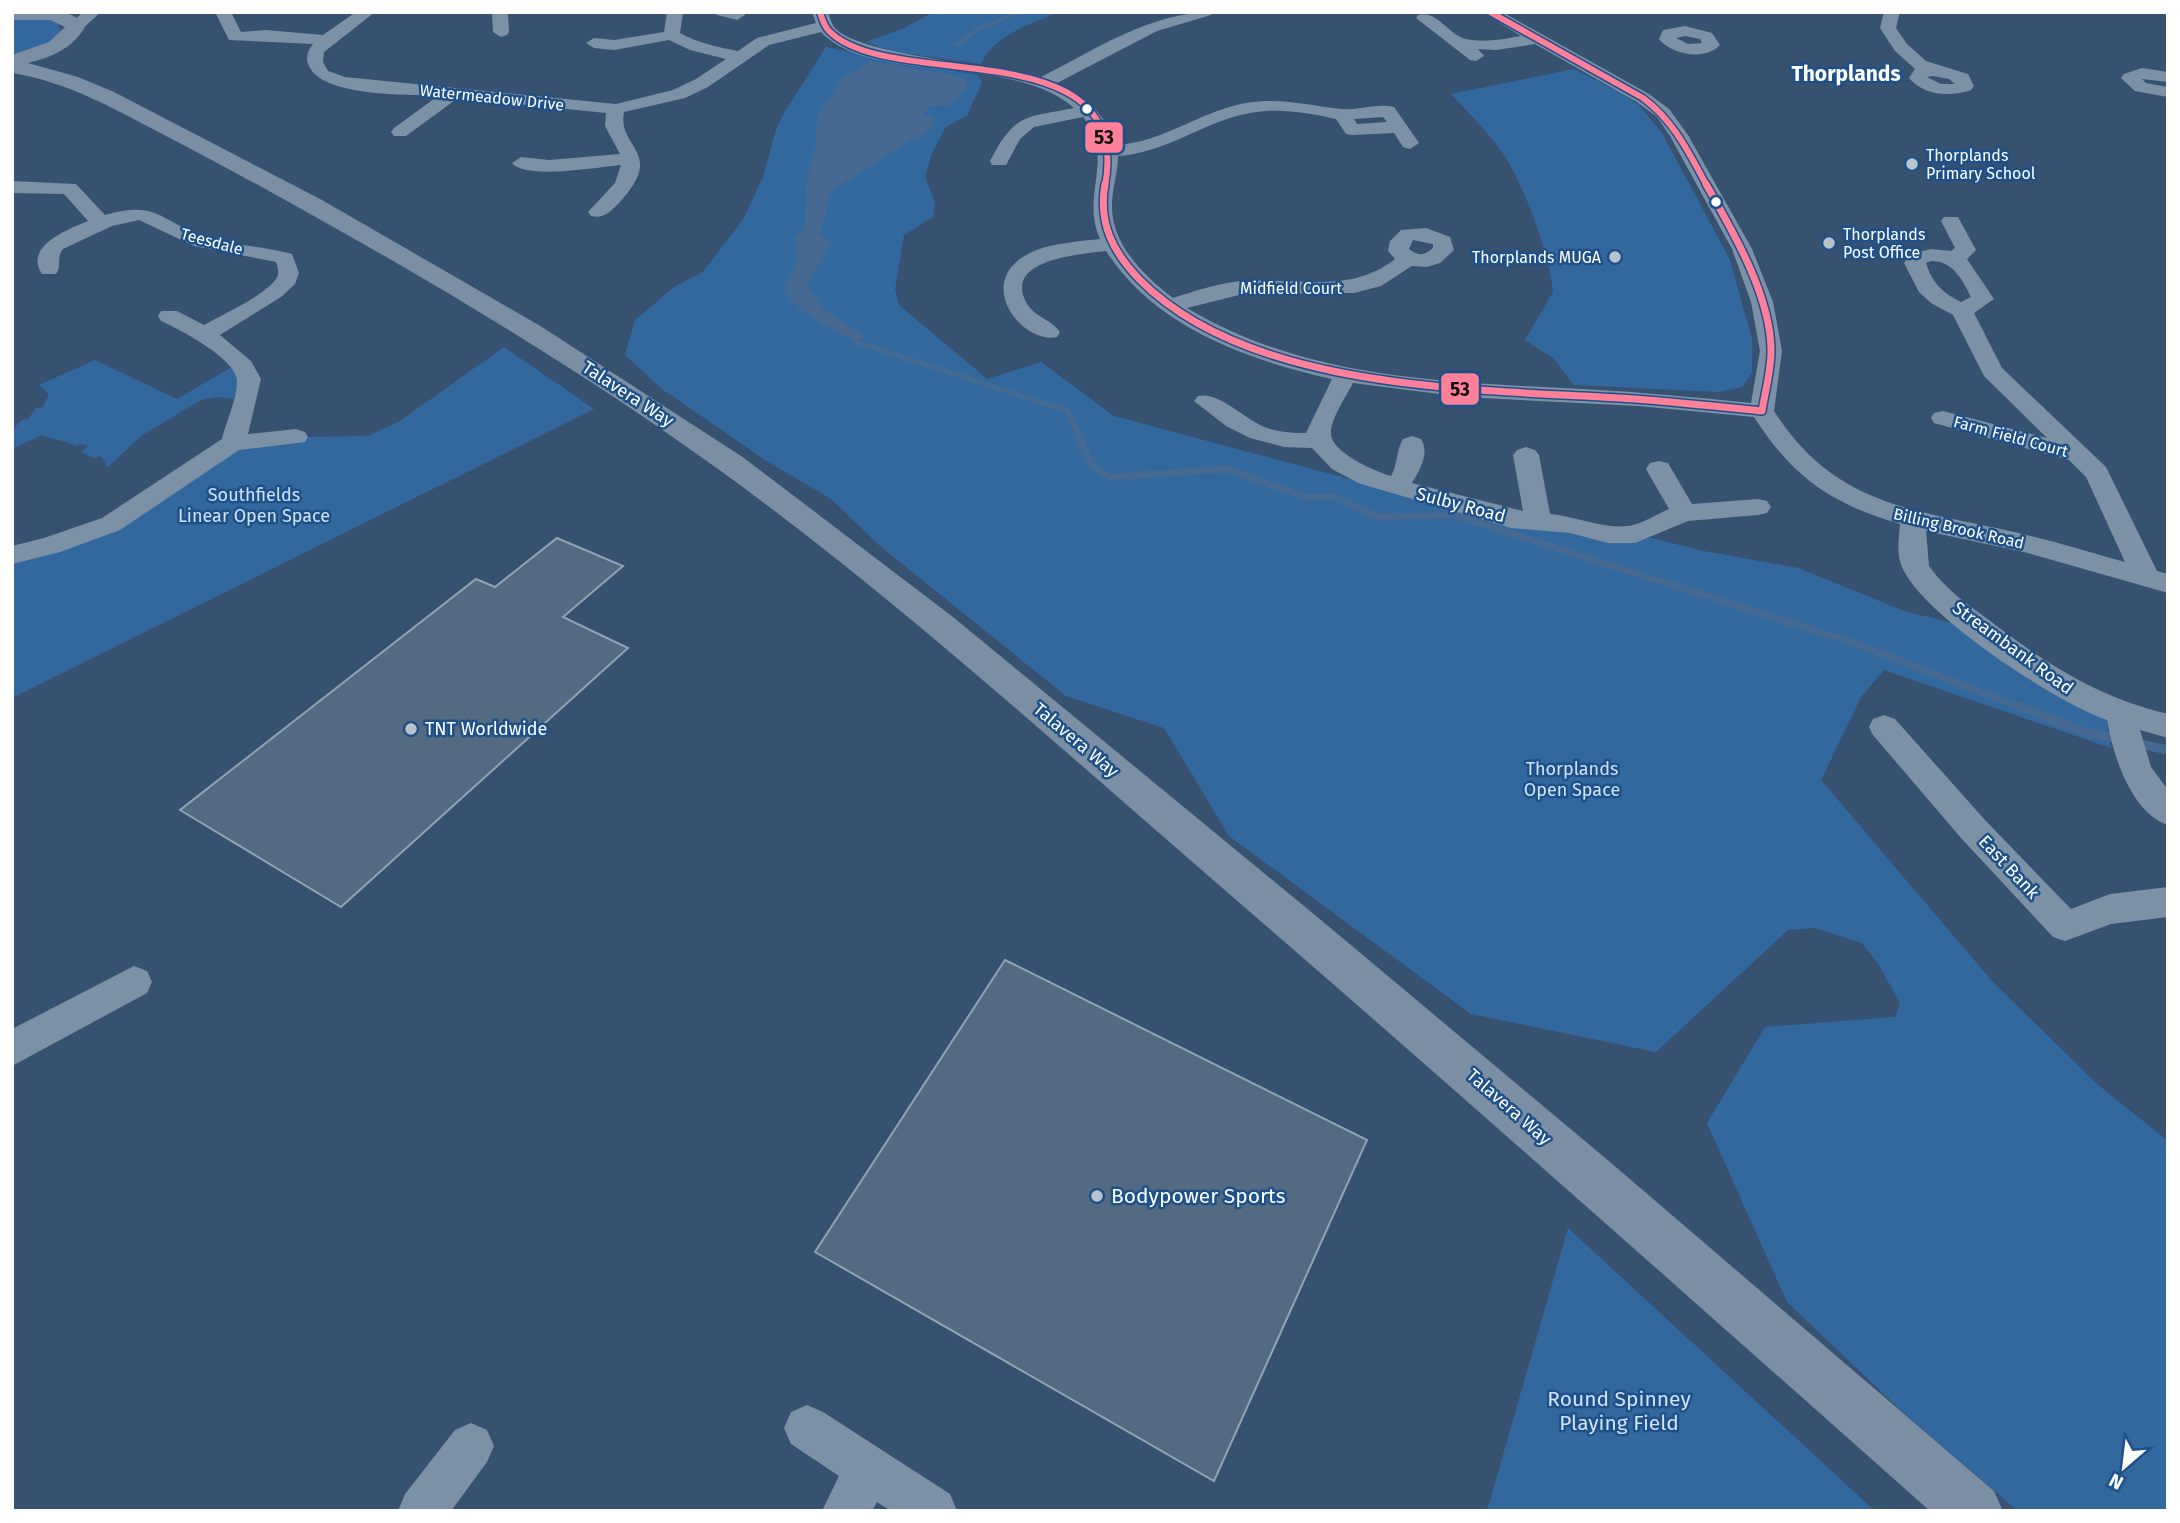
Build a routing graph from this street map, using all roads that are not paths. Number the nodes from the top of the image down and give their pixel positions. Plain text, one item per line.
1 (27, 12) edge
2 (93, 12) edge
3 (223, 12) edge
4 (367, 12) edge
5 (500, 12) edge
6 (675, 12) edge
7 (1205, 12) edge
8 (1490, 12) edge
9 (1677, 12) edge
10 (1892, 12) edge
11 (12, 14) edge
12 (1424, 18) dead end
13 (825, 24) edge
14 (1685, 31) dead end
15 (72, 32) junction
16 (501, 32) dead end
17 (673, 35) junction
18 (1535, 39) junction
19 (326, 40) junction
20 (594, 43) dead end
21 (1460, 44) junction
22 (747, 51) junction
23 (1478, 57) dead end
24 (12, 61) edge
25 (12, 67) edge
26 (1932, 71) dead end
27 (2168, 77) edge
28 (1043, 83) junction
29 (92, 89) junction
30 (454, 92) junction
31 (2168, 92) edge
32 (615, 109) junction
33 (1087, 111) junction
34 (400, 132) dead end
35 (1410, 143) dead end
36 (1108, 151) junction
37 (630, 159) junction
38 (999, 161) dead end
39 (521, 163) dead end
40 (12, 187) edge
41 (598, 212) dead end
42 (1951, 220) dead end
43 (104, 223) junction
44 (1113, 244) junction
45 (1954, 259) junction
46 (1408, 260) dead end
47 (49, 270) dead end
48 (1170, 306) junction
49 (1962, 311) junction
50 (169, 316) dead end
51 (1049, 332) dead end
52 (205, 334) junction
53 (1345, 376) junction
54 (1206, 401) dead end
55 (1762, 411) junction
56 (1943, 418) dead end
57 (296, 437) dead end
58 (1319, 441) junction
59 (233, 443) junction
60 (1412, 444) dead end
61 (2078, 454) junction
62 (1526, 455) dead end
63 (1659, 469) dead end
64 (1397, 487) junction
65 (1758, 508) dead end
66 (1684, 513) junction
67 (1914, 520) junction
68 (1538, 521) junction
69 (12, 555) edge
70 (2157, 581) edge
71 (2121, 714) junction
72 (2168, 726) edge
73 (1884, 727) dead end
74 (2168, 812) edge
75 (2168, 902) edge
76 (134, 982) dead end
77 (12, 1049) edge
78 (807, 1428) dead end
79 (471, 1446) dead end
80 (869, 1470) junction
81 (422, 1511) edge
82 (846, 1511) edge
83 (933, 1511) edge
84 (1974, 1511) edge

1 - 11 main road
1 - 15 main road
2 - 15 street
3 - 19 street
4 - 19 street
5 - 16 street
6 - 17 street
7 - 28 street
8 - 18 street
9 - 14 street
10 - 26 street
12 - 21 street
13 - 22 street, Watermeadow Drive
13 - 28 street
15 - 24 main road
15 - 29 main road, Talavera Way
17 - 20 street
17 - 22 street, Watermeadow Drive
18 - 21 street
18 - 55 street
19 - 30 street, Watermeadow Drive
21 - 23 street
22 - 32 street, Watermeadow Drive
25 - 29 main road, Talavera Way
27 - 31 street
28 - 33 street
29 - 84 main road, Talavera Way
30 - 32 street, Watermeadow Drive
30 - 34 street
32 - 37 street
33 - 36 street
33 - 38 street
35 - 36 street
36 - 44 street
37 - 39 street
37 - 41 street
40 - 43 street
42 - 45 street
43 - 47 street, Teesdale
43 - 52 street, Teesdale
44 - 48 street
44 - 51 street
45 - 49 street
45 - 49 street
46 - 48 street, Midfield Court
48 - 53 street
49 - 61 street, Farm Field Court
50 - 52 street
52 - 59 street
53 - 55 street
53 - 58 street
54 - 58 street
55 - 67 street, Billing Brook Road
56 - 61 street, Farm Field Court
57 - 59 street
58 - 64 street, Sulby Road
59 - 69 street
60 - 64 street
61 - 70 street, Farm Field Court
62 - 68 street
63 - 66 street
64 - 68 street, Sulby Road
65 - 66 street, Sulby Road
66 - 68 street, Sulby Road
67 - 70 street, Billing Brook Road
67 - 71 street, Streambank Road
71 - 72 street, Streambank Road
71 - 74 street
73 - 75 street, East Bank
76 - 77 street
78 - 80 street
79 - 81 street
80 - 82 street
80 - 83 street

